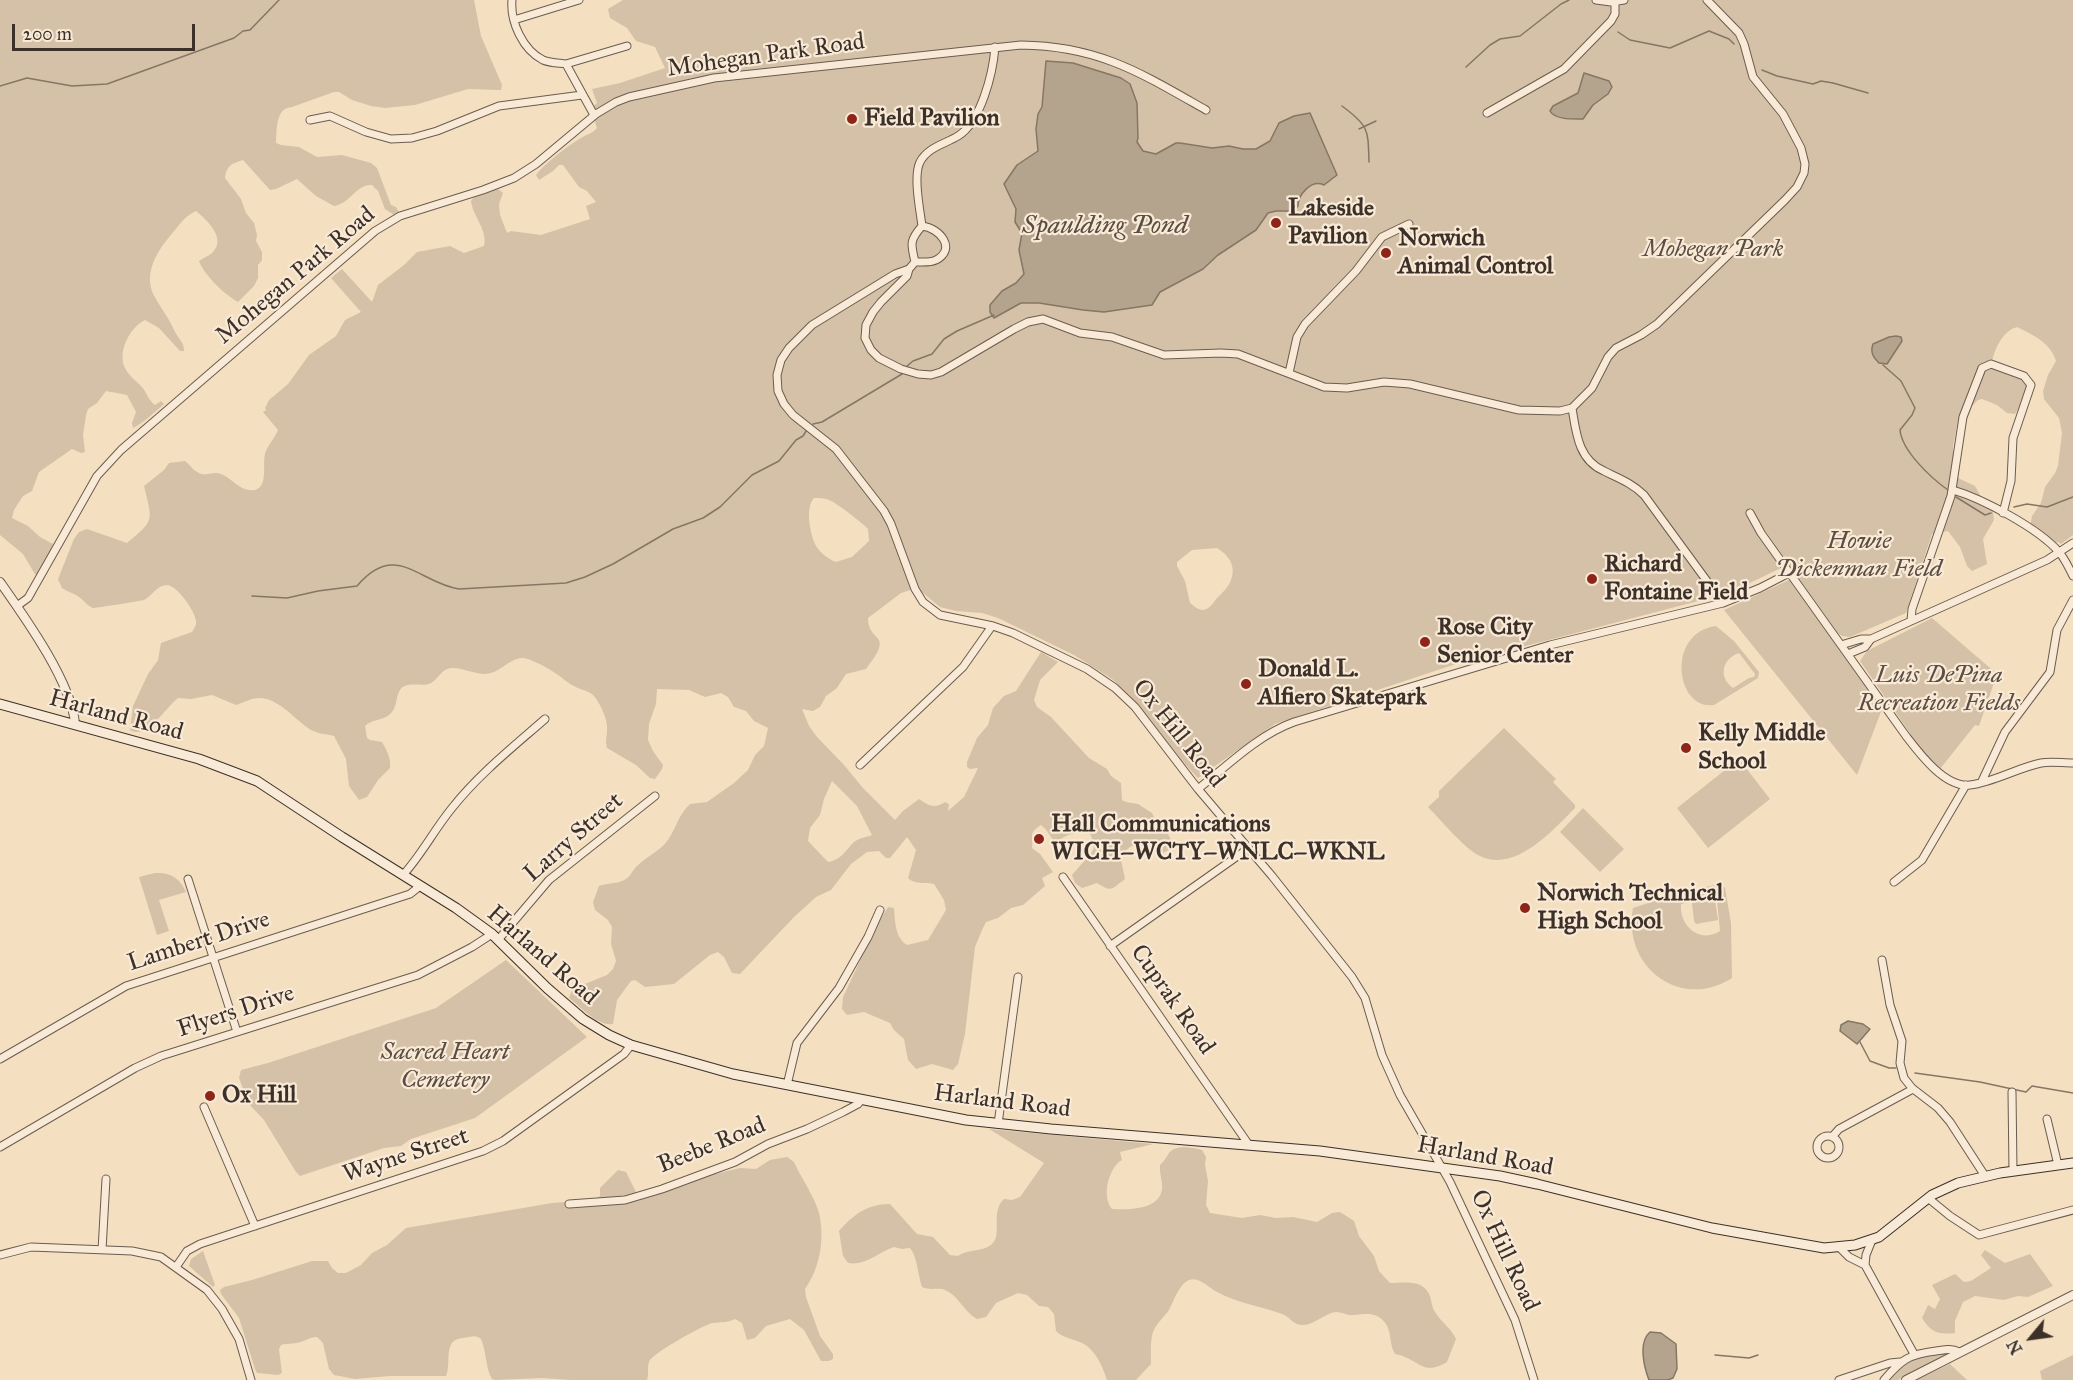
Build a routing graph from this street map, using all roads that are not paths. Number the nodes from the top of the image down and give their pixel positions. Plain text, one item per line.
1 (512, 0) edge
2 (579, 0) edge
3 (1596, 0) edge
4 (1624, 0) edge
5 (1707, 0) edge
6 (1615, 2) junction
7 (514, 20) junction
8 (627, 46) dead end
9 (995, 47) junction
10 (566, 64) junction
11 (582, 95) junction
12 (1206, 110) dead end
13 (1486, 113) dead end
14 (594, 116) junction
15 (309, 120) dead end
16 (1409, 224) dead end
17 (922, 226) junction
18 (915, 262) junction
19 (909, 268) junction
20 (1289, 373) junction
21 (1572, 408) junction
22 (1953, 490) junction
23 (1750, 513) dead end
24 (2003, 513) junction
25 (2073, 543) edge
26 (2060, 553) junction
27 (1789, 573) junction
28 (2073, 576) edge
29 (0, 582) edge
30 (2073, 600) edge
31 (1723, 603) junction
32 (17, 606) junction
33 (1911, 621) junction
34 (992, 626) junction
35 (1871, 639) junction
36 (1841, 645) junction
37 (1848, 654) junction
38 (0, 704) edge
39 (545, 718) dead end
40 (75, 724) junction
41 (2073, 763) edge
42 (860, 765) dead end
43 (1982, 781) junction
44 (1966, 785) junction
45 (1198, 789) junction
46 (655, 796) dead end
47 (1249, 848) junction
48 (403, 875) junction
49 (1063, 877) dead end
50 (188, 879) dead end
51 (1894, 882) dead end
52 (420, 886) junction
53 (880, 910) dead end
54 (495, 937) junction
55 (1110, 946) junction
56 (213, 956) junction
57 (1882, 960) dead end
58 (1018, 977) dead end
59 (237, 1032) junction
60 (631, 1046) junction
61 (0, 1059) edge
62 (787, 1085) junction
63 (1913, 1089) junction
64 (2012, 1092) dead end
65 (862, 1099) junction
66 (204, 1107) dead end
67 (2047, 1119) dead end
68 (998, 1124) junction
69 (1832, 1137) dead end
70 (1249, 1145) junction
71 (0, 1147) edge
72 (2073, 1163) edge
73 (2058, 1165) junction
74 (1442, 1167) junction
75 (2013, 1171) junction
76 (1985, 1176) junction
77 (106, 1179) dead end
78 (1928, 1198) junction
79 (568, 1204) dead end
80 (2073, 1210) edge
81 (255, 1226) junction
82 (1872, 1240) junction
83 (1840, 1248) junction
84 (102, 1250) junction
85 (0, 1255) edge
86 (1865, 1265) junction
87 (176, 1267) junction
88 (2072, 1298) edge
89 (1959, 1352) junction
90 (1914, 1354) junction
91 (1900, 1362) junction
92 (251, 1380) edge
93 (1534, 1380) edge
94 (1839, 1380) edge
95 (1884, 1380) edge
96 (1906, 1380) edge

1 - 7 street
2 - 7 street
3 - 6 street
4 - 6 street
5 - 21 street
6 - 13 street
7 - 10 street
8 - 10 street
9 - 12 street, Mohegan Park Road
9 - 14 street, Mohegan Park Road
9 - 17 street
10 - 11 street
11 - 14 street
11 - 15 street
14 - 32 street, Mohegan Park Road
16 - 20 street
17 - 18 street
17 - 18 street
18 - 19 street
19 - 20 street
19 - 34 street, Ox Hill Road
20 - 21 street
21 - 31 street
22 - 24 street
22 - 24 street
22 - 33 street
23 - 27 street
24 - 26 street
25 - 26 street
26 - 28 street
26 - 33 street
27 - 31 street
27 - 36 street
29 - 32 street
30 - 43 street
31 - 45 street
32 - 40 street
33 - 35 street
34 - 42 street
34 - 45 street, Ox Hill Road
35 - 36 street
35 - 37 street
36 - 37 street
37 - 44 street
38 - 40 main road, Harland Road
39 - 48 street
40 - 48 main road, Harland Road
41 - 43 street
43 - 44 street
44 - 51 street
45 - 47 street, Ox Hill Road
46 - 54 street, Larry Street
47 - 55 street
47 - 74 street, Ox Hill Road
48 - 52 main road, Harland Road
49 - 55 street, Cuprak Road
50 - 56 street
52 - 54 main road, Harland Road
52 - 56 street, Lambert Drive
53 - 62 street
54 - 59 street, Flyers Drive
54 - 60 main road, Harland Road
55 - 70 street, Cuprak Road
56 - 59 street
56 - 61 street, Lambert Drive
57 - 63 street
58 - 68 street
59 - 71 street, Flyers Drive
60 - 62 main road, Harland Road
60 - 81 street, Wayne Street
62 - 65 main road, Harland Road
63 - 69 street
63 - 76 street
64 - 75 street
65 - 68 main road, Harland Road
65 - 79 street, Beebe Road
66 - 81 street
67 - 73 street
68 - 70 main road, Harland Road
70 - 74 main road, Harland Road
72 - 73 main road, Harland Road
73 - 75 main road, Harland Road
74 - 83 main road, Harland Road
74 - 93 street, Ox Hill Road
75 - 76 main road, Harland Road
76 - 78 main road, Harland Road
77 - 84 street
78 - 80 street
78 - 82 main road, Harland Road
81 - 87 street, Wayne Street
82 - 83 main road, Harland Road
82 - 86 street
83 - 86 street
84 - 85 street
84 - 87 street
86 - 90 street
87 - 92 street
88 - 89 street
89 - 90 street
89 - 96 street
90 - 91 street
91 - 94 street
91 - 95 street

